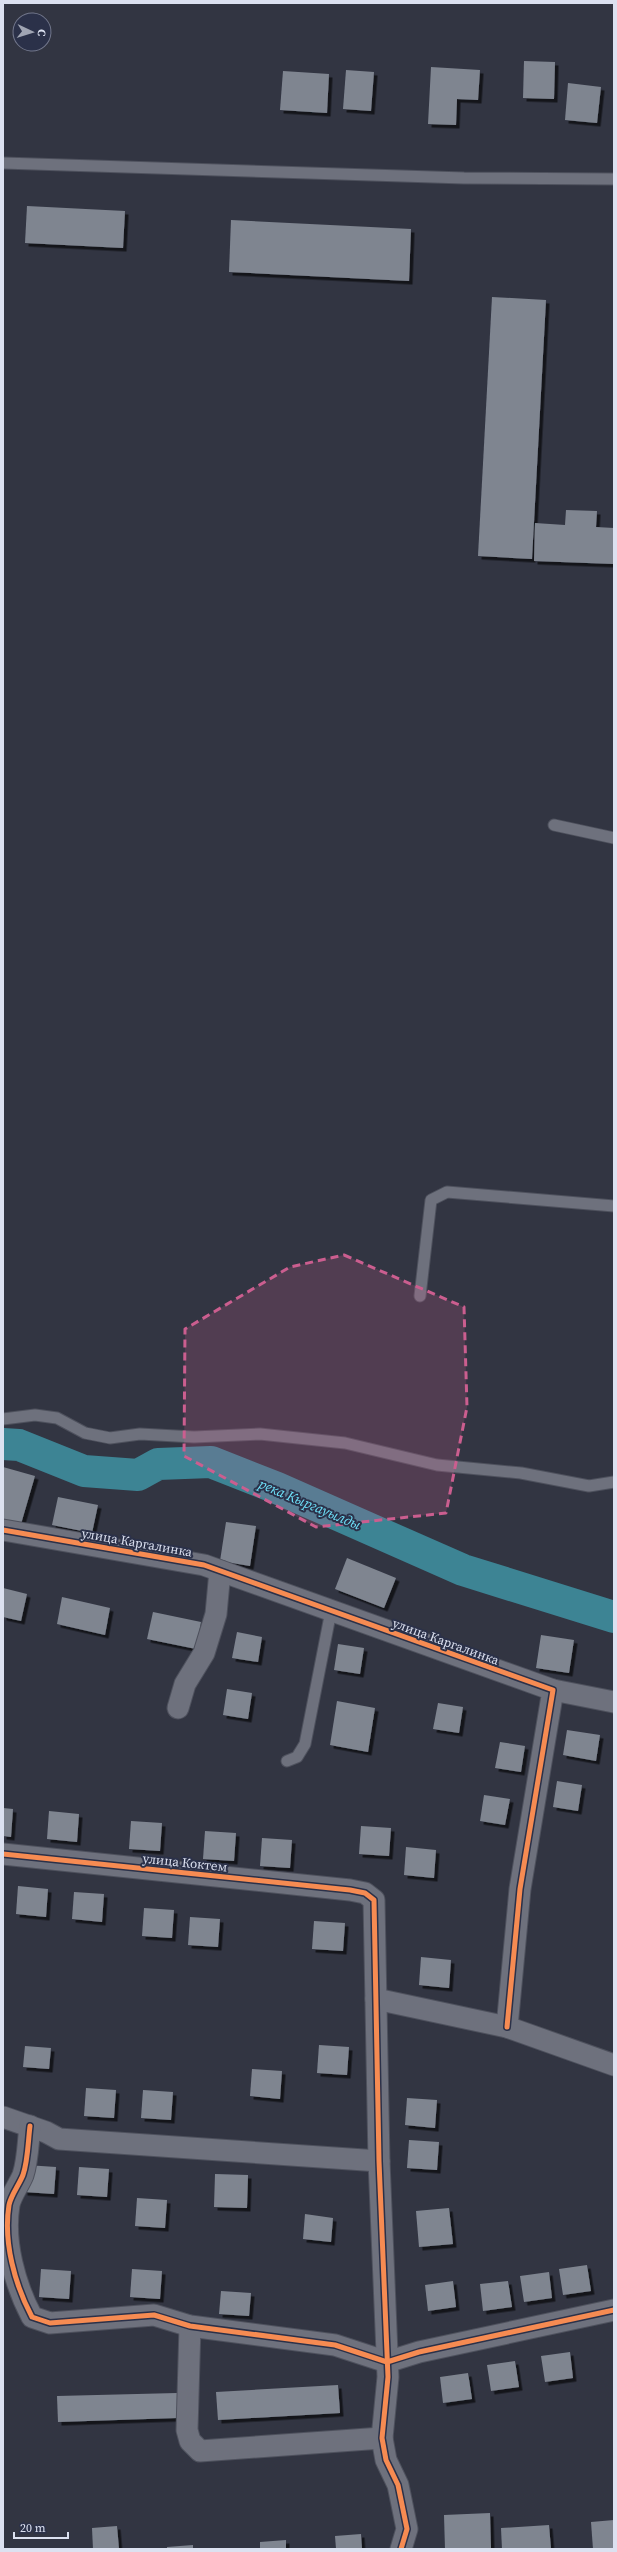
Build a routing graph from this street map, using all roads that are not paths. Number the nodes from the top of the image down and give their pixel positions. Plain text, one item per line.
1 (3, 163) edge
2 (614, 178) edge
3 (554, 825) dead end
4 (614, 838) edge
5 (614, 1206) edge
6 (420, 1296) dead end
7 (3, 1419) edge
8 (614, 1482) edge
9 (3, 1530) edge
10 (220, 1571) junction
11 (331, 1611) junction
12 (553, 1690) junction
13 (614, 1702) edge
14 (178, 1708) dead end
15 (287, 1761) dead end
16 (3, 1854) edge
17 (376, 1999) junction
18 (507, 2027) junction
19 (614, 2065) edge
20 (3, 2117) edge
21 (30, 2126) junction
22 (379, 2161) junction
23 (614, 2310) edge
24 (190, 2326) junction
25 (387, 2362) junction
26 (382, 2438) junction
27 (401, 2549) edge

1 - 2 lane
3 - 4 lane
5 - 6 lane
7 - 8 lane
9 - 10 street, улица Каргалинка
10 - 11 street, улица Каргалинка
10 - 14 street
11 - 12 street, улица Каргалинка
11 - 15 lane
12 - 13 street, улица Каргалинка
12 - 18 street
16 - 17 street, улица Коктем
17 - 18 street
17 - 22 street
18 - 19 street
20 - 21 street
21 - 22 street
21 - 24 street
22 - 25 street
23 - 25 street
24 - 25 street
24 - 26 street
25 - 26 street
26 - 27 street

